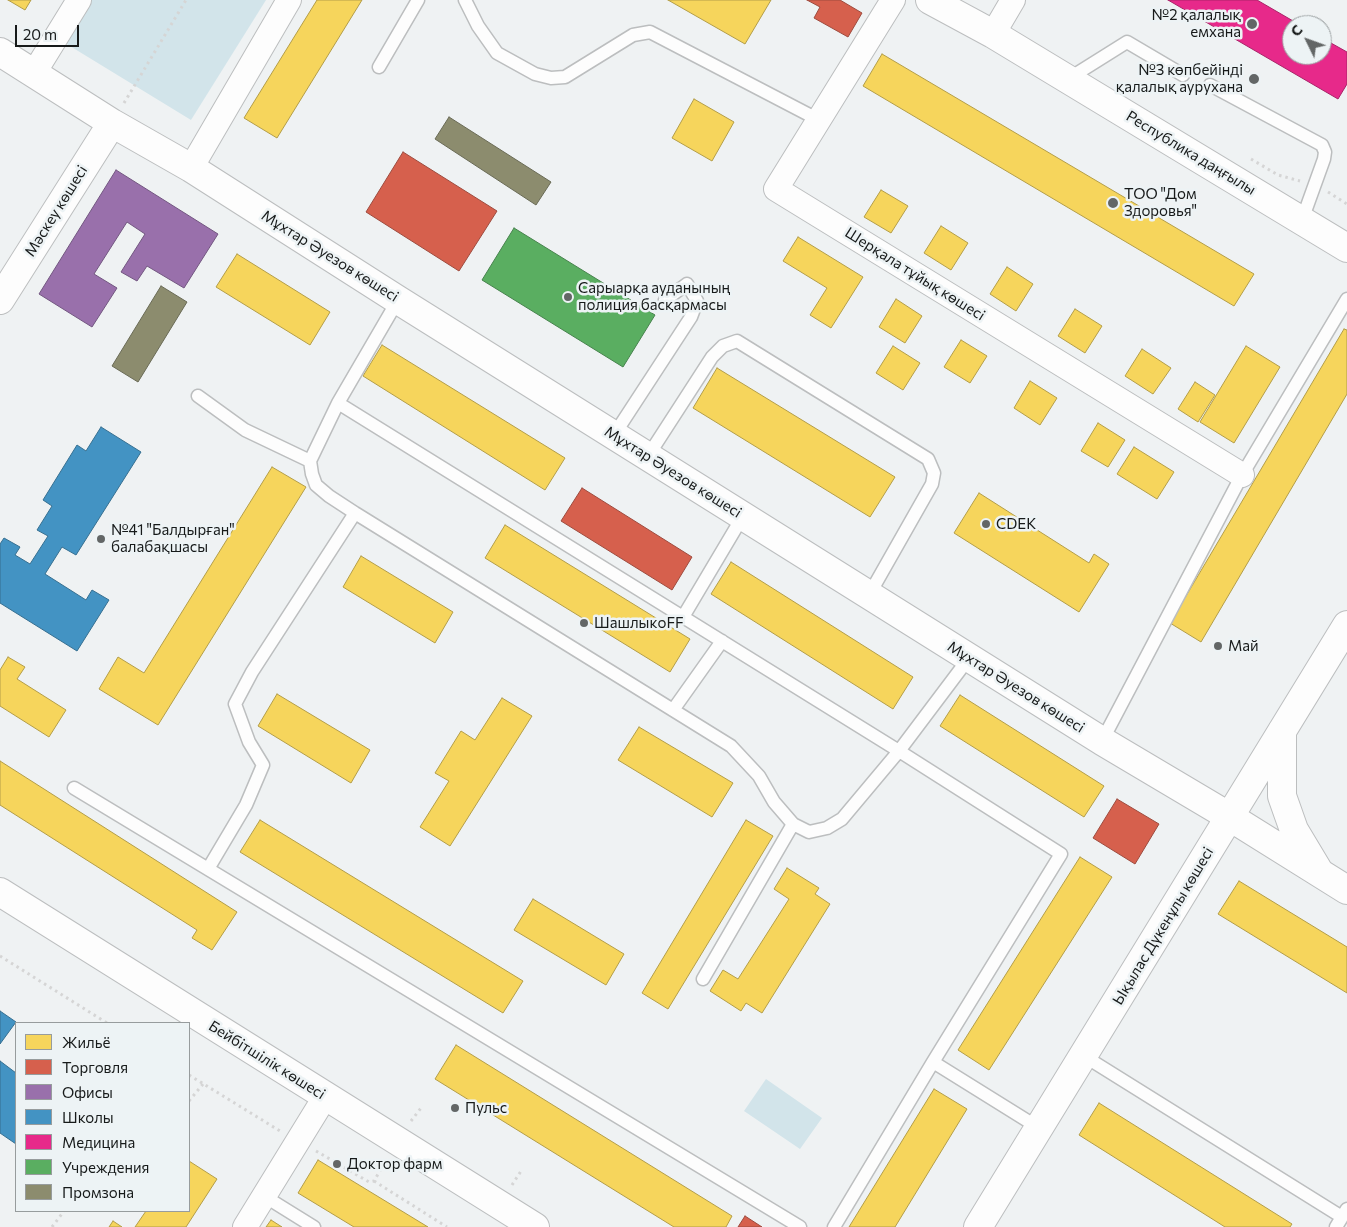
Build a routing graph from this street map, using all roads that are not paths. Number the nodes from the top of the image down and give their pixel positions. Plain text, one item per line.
1 (79, 0) edge
2 (289, 0) edge
3 (418, 0) edge
4 (465, 0) edge
5 (893, 0) edge
6 (930, 0) edge
7 (1013, 0) edge
8 (993, 34) junction
9 (0, 52) edge
10 (380, 67) dead end
11 (34, 73) junction
12 (1183, 75) dead end
13 (1068, 80) junction
14 (1210, 85) dead end
15 (819, 120) junction
16 (112, 122) junction
17 (191, 168) junction
18 (1302, 220) junction
19 (1347, 248) edge
20 (0, 300) edge
21 (398, 300) junction
22 (666, 300) dead end
23 (1345, 308) edge
24 (198, 396) dead end
25 (338, 404) junction
26 (614, 435) junction
27 (648, 456) junction
28 (310, 461) junction
29 (1242, 474) junction
30 (355, 513) junction
31 (743, 516) junction
32 (869, 595) junction
33 (683, 617) junction
34 (1347, 625) edge
35 (722, 641) junction
36 (969, 658) junction
37 (673, 710) junction
38 (1282, 731) junction
39 (1102, 740) junction
40 (899, 750) junction
41 (74, 788) dead end
42 (1230, 817) junction
43 (793, 824) junction
44 (208, 869) junction
45 (1322, 875) junction
46 (1347, 890) edge
47 (0, 892) edge
48 (703, 979) dead end
49 (1084, 1056) junction
50 (933, 1062) junction
51 (325, 1097) junction
52 (1039, 1128) junction
53 (264, 1196) junction
54 (1342, 1218) edge
55 (246, 1227) edge
56 (314, 1227) edge
57 (534, 1227) edge
58 (800, 1227) edge
59 (834, 1227) edge
60 (978, 1227) edge

1 - 11 street
2 - 17 street
3 - 10 lane
4 - 15 lane
5 - 15 street, Шерқала тұйық көшесі
6 - 8 street, Республика даңғылы
7 - 8 street
8 - 13 street, Республика даңғылы
9 - 11 street, Мұхтар Әуезов көшесі
11 - 16 street, Мұхтар Әуезов көшесі
12 - 13 lane
13 - 18 street, Республика даңғылы
14 - 18 lane
15 - 29 street, Шерқала тұйық көшесі
16 - 17 street, Мұхтар Әуезов көшесі
16 - 20 street, Мәскеу көшесі
17 - 21 street, Мұхтар Әуезов көшесі
18 - 19 street, Республика даңғылы
21 - 25 lane
21 - 26 street, Мұхтар Әуезов көшесі
22 - 26 lane
23 - 29 lane
24 - 28 lane
25 - 28 lane
25 - 33 lane
26 - 27 street, Мұхтар Әуезов көшесі
27 - 31 street, Мұхтар Әуезов көшесі
27 - 32 lane
28 - 30 lane
29 - 39 lane
30 - 37 lane
30 - 44 lane
31 - 32 street, Мұхтар Әуезов көшесі
31 - 33 lane
32 - 36 street, Мұхтар Әуезов көшесі
33 - 35 lane
34 - 38 street, Ықылас Дүкенұлы көшесі
35 - 37 lane
35 - 40 lane
36 - 39 street, Мұхтар Әуезов көшесі
36 - 40 lane
37 - 43 lane
38 - 42 street, Ықылас Дүкенұлы көшесі
38 - 45 street
39 - 42 street, Мұхтар Әуезов көшесі
40 - 43 lane
40 - 50 lane
41 - 44 lane
42 - 45 street, Мұхтар Әуезов көшесі
42 - 49 street, Ықылас Дүкенұлы көшесі
43 - 48 lane
44 - 58 lane
45 - 46 street, Мұхтар Әуезов көшесі
47 - 51 street, Бейбітшілік көшесі
49 - 52 street, Ықылас Дүкенұлы көшесі
49 - 54 lane
50 - 52 lane
50 - 59 lane
51 - 53 street
51 - 57 street, Бейбітшілік көшесі
52 - 60 street, Ықылас Дүкенұлы көшесі
53 - 55 street
53 - 56 lane

